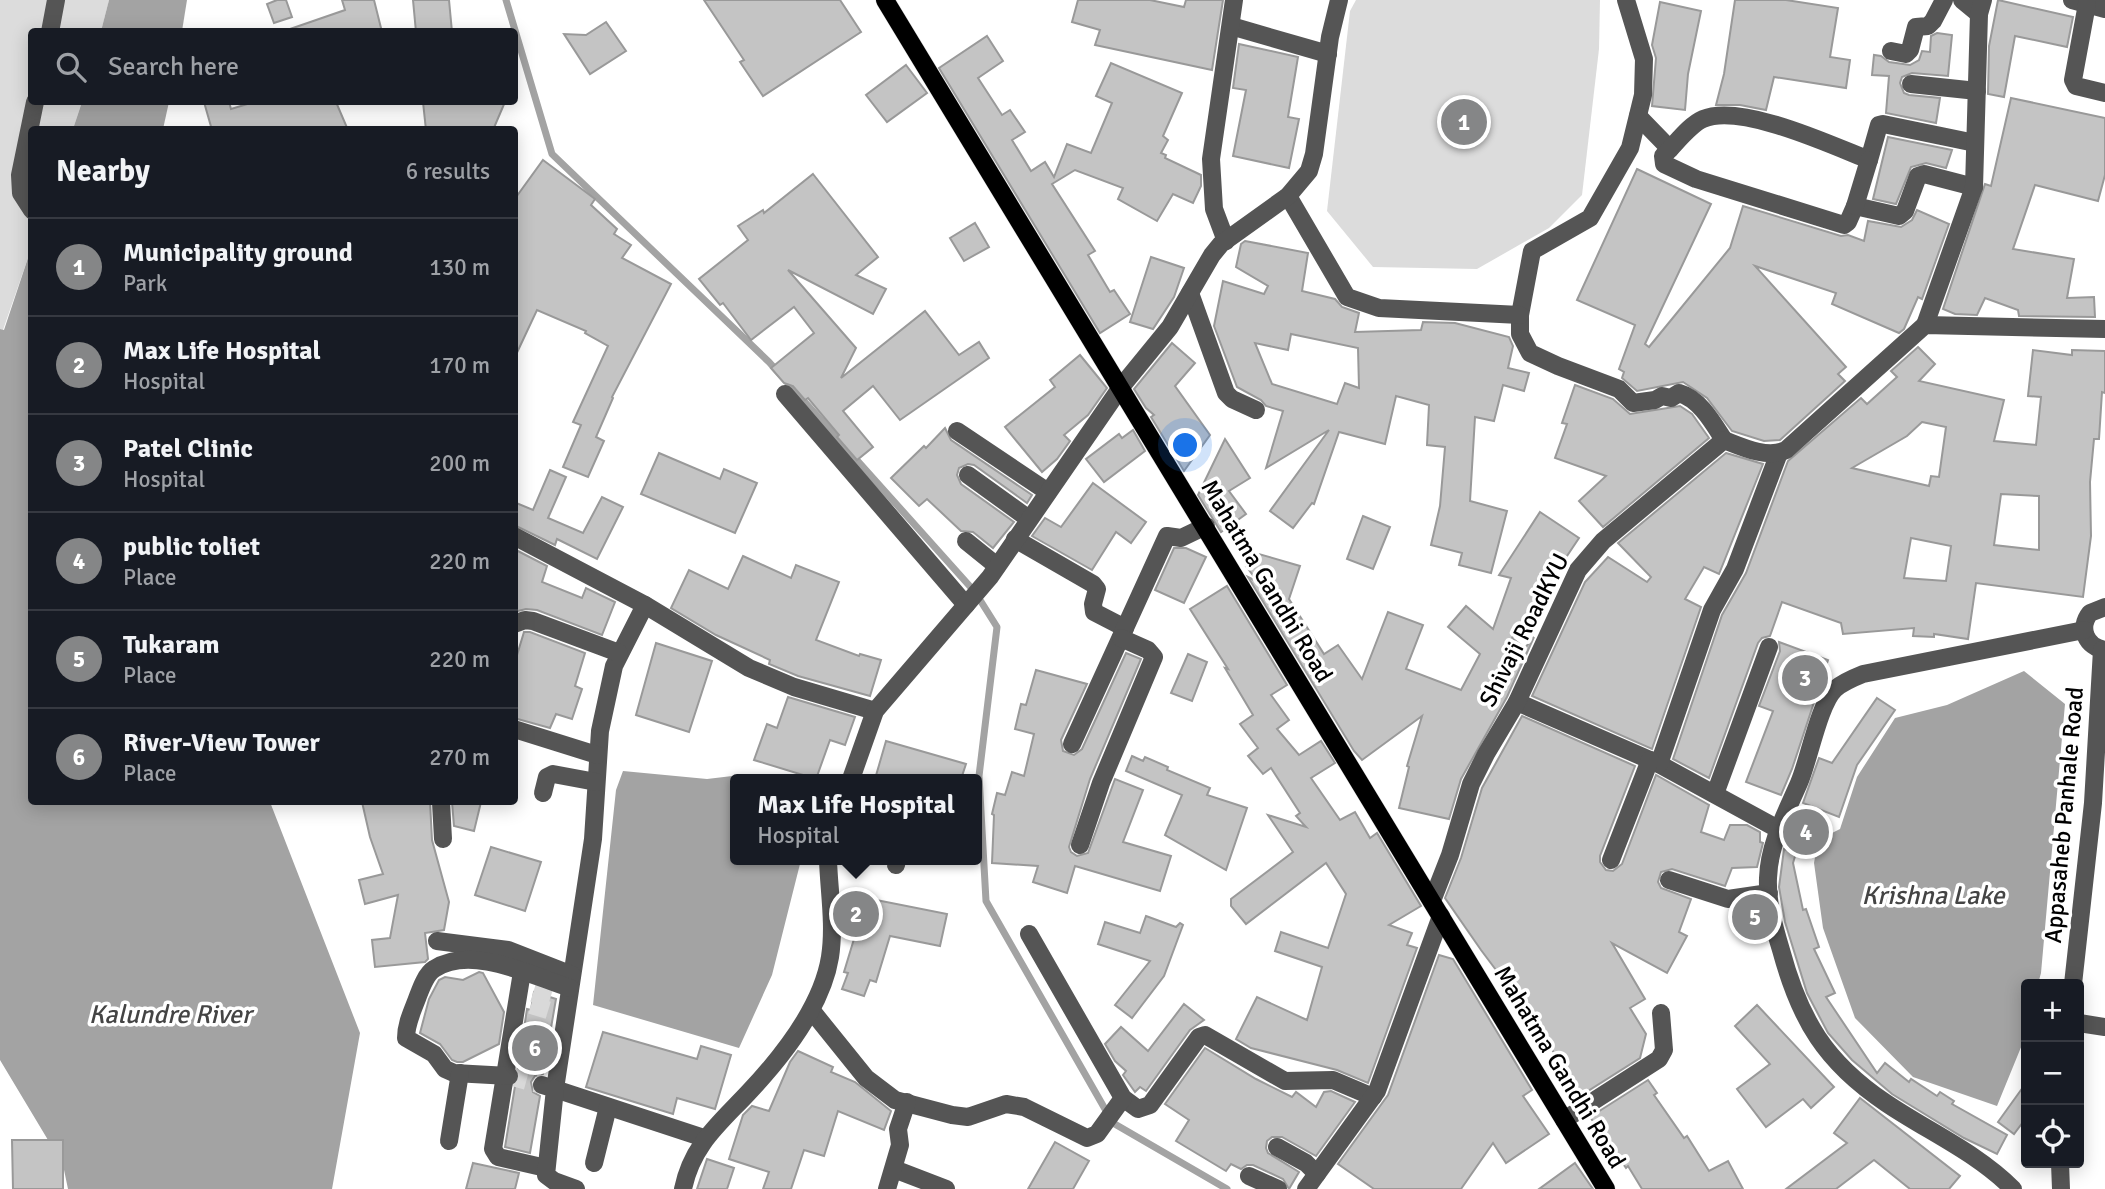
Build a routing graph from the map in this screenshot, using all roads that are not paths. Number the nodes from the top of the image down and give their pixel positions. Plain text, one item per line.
1 (56, 0) edge
2 (885, 0) edge
3 (1234, 0) edge
4 (1339, 0) edge
5 (1626, 0) edge
6 (1944, 0) edge
7 (1962, 0) edge
8 (2080, 2) edge
9 (1981, 7) edge
10 (2105, 9) edge
11 (1231, 26) junction
12 (51, 28) edge
13 (1891, 51) dead end
14 (1328, 54) junction
15 (1911, 84) dead end
16 (1977, 91) junction
17 (2105, 93) edge
18 (34, 105) edge
19 (1638, 116) junction
20 (30, 126) edge
21 (28, 136) edge
22 (1975, 143) junction
23 (1670, 149) junction
24 (1869, 160) junction
25 (1974, 187) junction
26 (1288, 196) junction
27 (28, 204) edge
28 (1855, 206) junction
29 (1226, 240) junction
30 (1190, 293) junction
31 (1520, 315) junction
32 (1925, 325) junction
33 (2105, 329) edge
34 (1121, 387) junction
35 (785, 394) dead end
36 (1256, 410) dead end
37 (957, 431) dead end
38 (1724, 440) junction
39 (1779, 453) junction
40 (968, 475) dead end
41 (1048, 492) junction
42 (1029, 519) junction
43 (1206, 526) junction
44 (518, 538) edge
45 (1015, 539) junction
46 (966, 541) dead end
47 (992, 573) junction
48 (645, 605) junction
49 (967, 605) junction
50 (2105, 607) edge
51 (518, 623) edge
52 (2084, 630) junction
53 (1123, 633) junction
54 (1769, 647) dead end
55 (2104, 650) edge
56 (619, 653) junction
57 (1517, 702) junction
58 (875, 711) junction
59 (518, 730) edge
60 (1072, 744) dead end
61 (597, 755) junction
62 (1655, 762) junction
63 (852, 774) edge
64 (596, 782) junction
65 (543, 793) dead end
66 (1715, 794) junction
67 (2099, 803) edge
68 (441, 805) edge
69 (1778, 829) junction
70 (443, 839) dead end
71 (1080, 845) dead end
72 (1611, 860) dead end
73 (828, 865) edge
74 (1669, 880) dead end
75 (1769, 893) junction
76 (1437, 909) junction
77 (1029, 934) dead end
78 (437, 941) dead end
79 (2074, 979) edge
80 (525, 992) junction
81 (564, 999) junction
82 (812, 1011) junction
83 (1661, 1013) dead end
84 (2084, 1024) edge
85 (2105, 1027) edge
86 (460, 1073) junction
87 (507, 1077) junction
88 (548, 1089) junction
89 (1373, 1097) junction
90 (1121, 1101) junction
91 (907, 1102) junction
92 (608, 1107) junction
93 (1564, 1120) junction
94 (704, 1138) junction
95 (449, 1141) dead end
96 (1278, 1147) dead end
97 (594, 1163) dead end
98 (546, 1168) junction
99 (2060, 1168) edge
100 (894, 1169) junction
101 (1317, 1174) junction
102 (1249, 1176) dead end
103 (576, 1189) edge
104 (683, 1189) edge
105 (887, 1189) edge
106 (946, 1189) edge
107 (1278, 1189) edge
108 (1306, 1189) edge
109 (1605, 1189) edge
110 (2013, 1189) edge
111 (2061, 1189) edge

1 - 12 street
2 - 34 main road, Mahatma Gandhi Road
3 - 11 street
4 - 14 street
5 - 19 street
6 - 13 street
7 - 9 street
8 - 10 street
8 - 17 street
9 - 16 street
11 - 14 street
11 - 29 street
14 - 26 street
15 - 16 street
16 - 22 street
18 - 20 street
19 - 23 street
19 - 31 street
21 - 27 street
22 - 24 street
22 - 25 street
23 - 24 street
23 - 28 street
24 - 28 street
25 - 28 street
25 - 32 street
26 - 29 street
26 - 31 street
29 - 30 street
30 - 34 street
30 - 36 street
31 - 38 street
32 - 33 street
32 - 39 street
34 - 41 street
34 - 43 main road, Mahatma Gandhi Road
35 - 49 street
37 - 41 street
38 - 39 street
38 - 57 street, Shivaji RoadKYU
39 - 62 street
40 - 42 street
41 - 42 street
42 - 45 street
43 - 53 street
43 - 76 main road, Mahatma Gandhi Road
44 - 48 street
45 - 47 street
45 - 53 street
46 - 47 street
47 - 49 street
48 - 56 street
48 - 58 street
49 - 58 street
50 - 52 street
51 - 56 street
52 - 55 street
52 - 69 street
53 - 60 street
53 - 71 street
54 - 66 street
55 - 67 street, Appasaheb Panhale Road
56 - 61 street
57 - 62 street
57 - 76 street, Shivaji RoadKYU
58 - 63 street
59 - 61 street
61 - 64 street
62 - 66 street
62 - 72 street
64 - 65 street
64 - 81 street
66 - 69 street
67 - 79 street, Appasaheb Panhale Road
68 - 70 street
69 - 75 street
73 - 82 street
74 - 75 street
75 - 110 street
76 - 89 street, Shivaji RoadKYU
76 - 93 main road, Mahatma Gandhi Road
77 - 90 street
78 - 81 street
80 - 81 street
80 - 86 street
80 - 87 street
81 - 88 street
82 - 91 street
82 - 94 street
83 - 93 street
84 - 85 street
86 - 87 street
86 - 95 street
87 - 98 street
88 - 92 street
88 - 98 street
89 - 90 street
89 - 101 street, Shivaji RoadKYU
90 - 91 street
91 - 100 street
92 - 94 street
92 - 97 street
93 - 109 main road, Mahatma Gandhi Road
94 - 104 street
96 - 101 street
98 - 103 street
99 - 111 street
100 - 105 street
100 - 106 street
101 - 108 street, Shivaji RoadKYU
102 - 107 street

